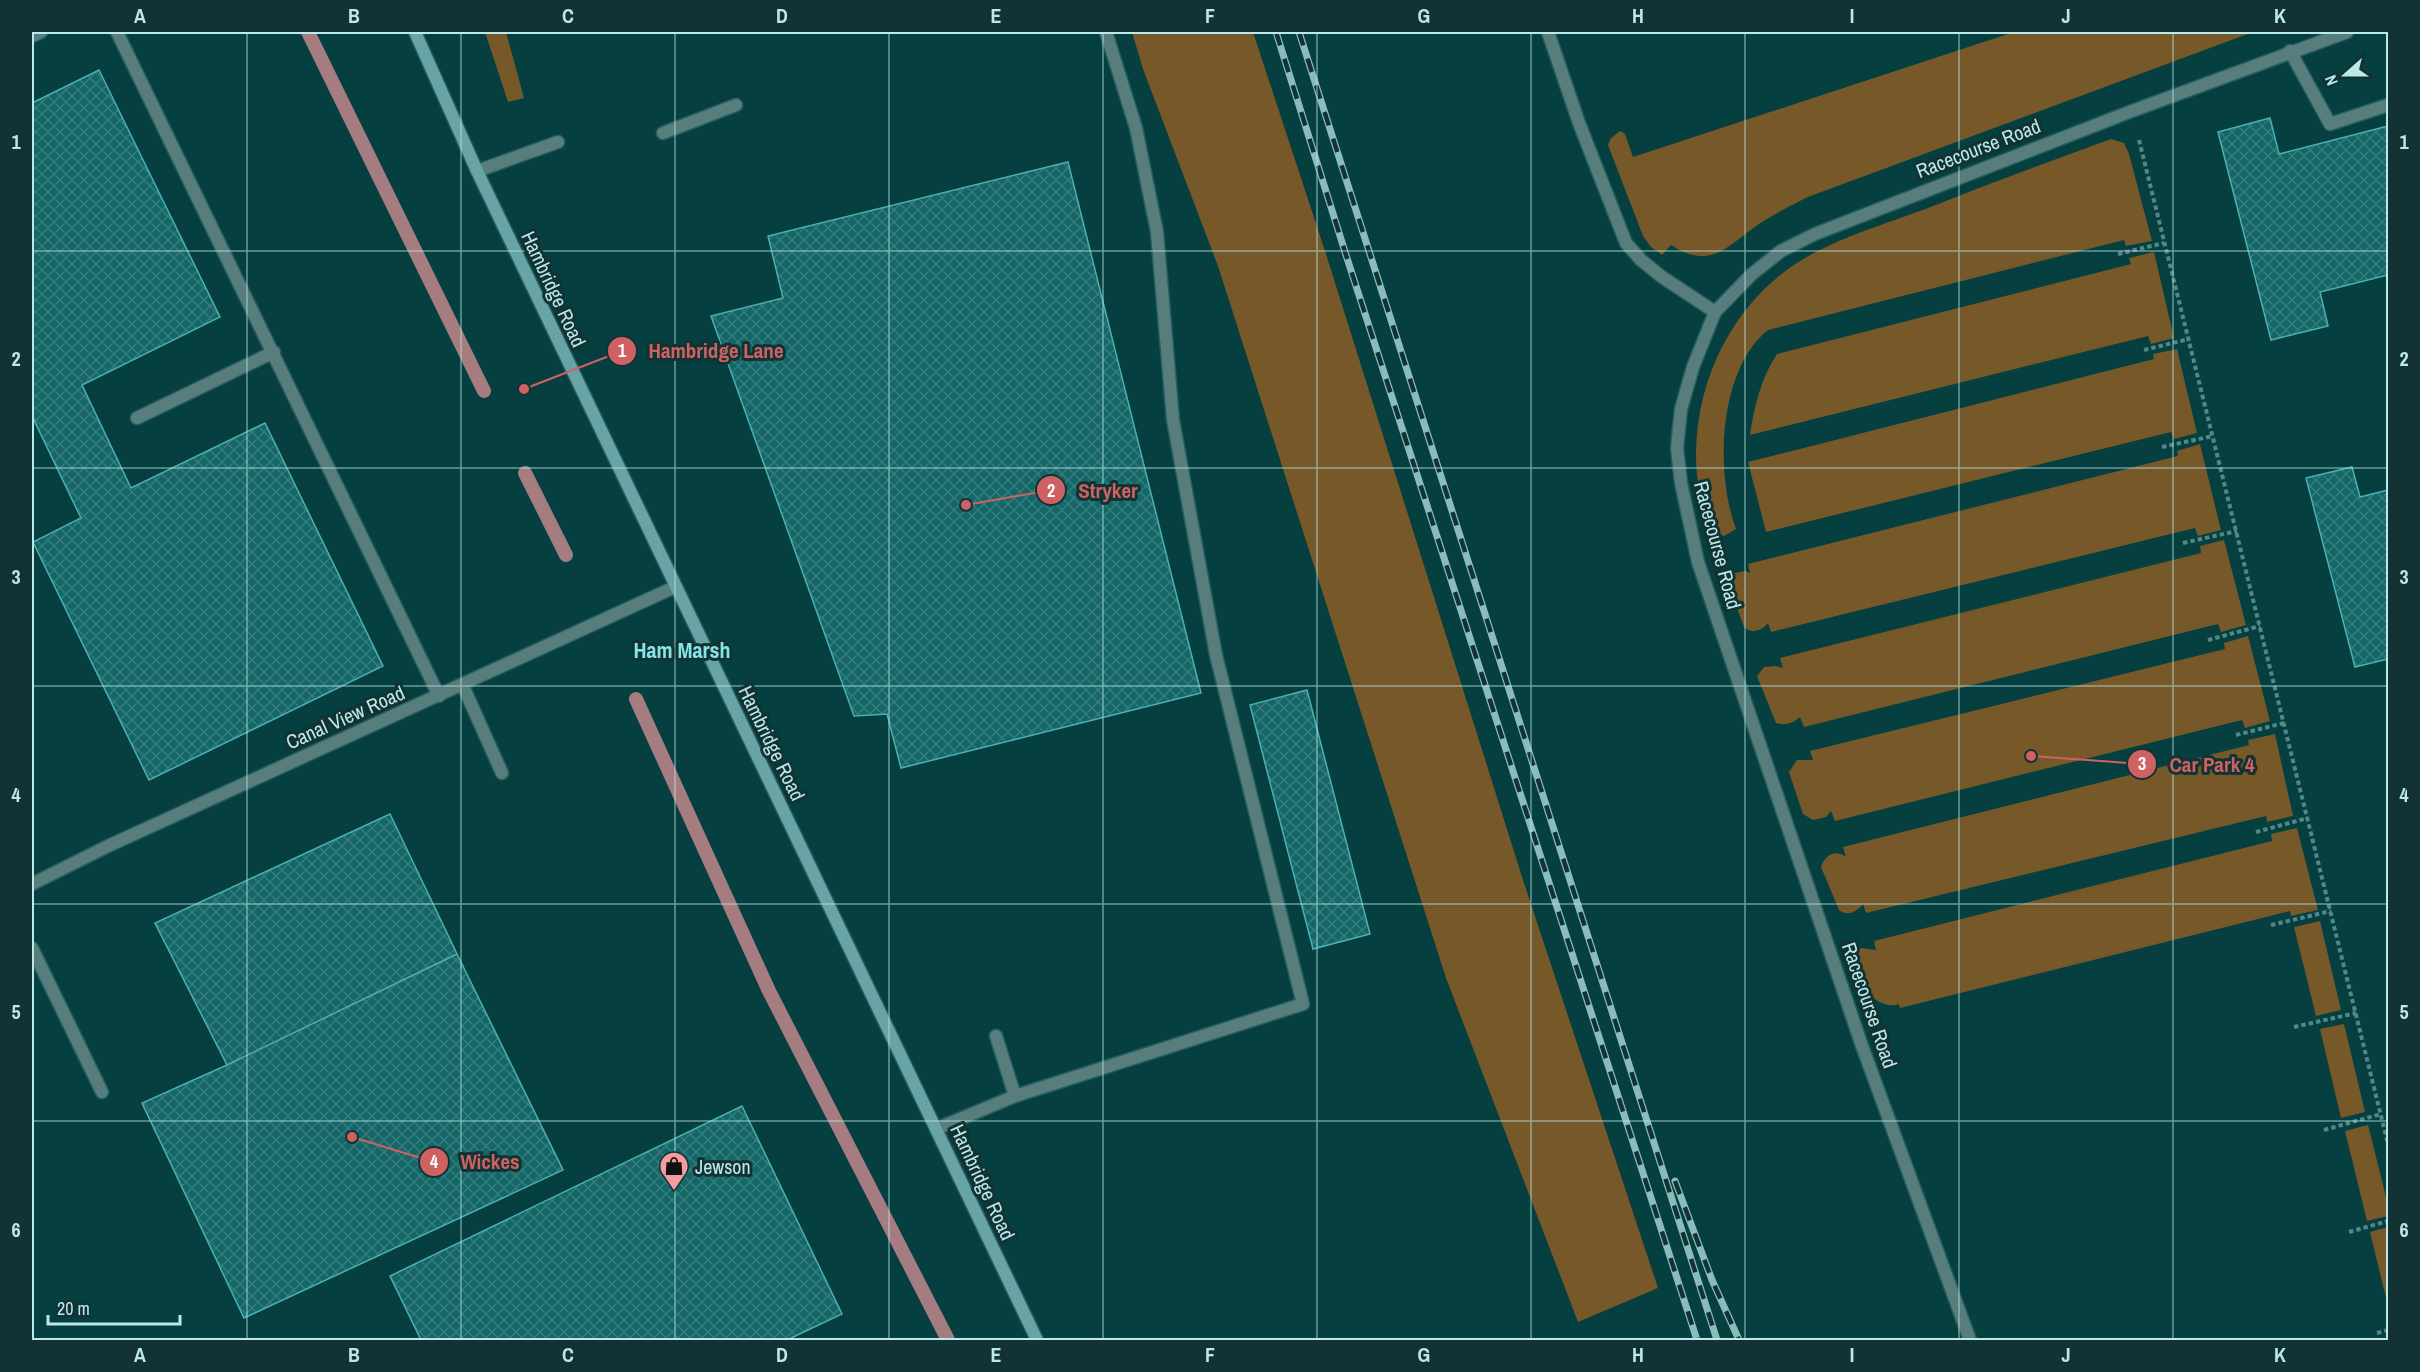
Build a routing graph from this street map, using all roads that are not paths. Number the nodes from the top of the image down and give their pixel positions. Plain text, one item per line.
1 (40, 32) edge
2 (117, 32) edge
3 (415, 32) edge
4 (1106, 32) edge
5 (1548, 32) edge
6 (2348, 32) edge
7 (32, 36) edge
8 (2290, 51) junction
9 (736, 105) dead end
10 (2388, 105) edge
11 (663, 134) dead end
12 (558, 142) dead end
13 (477, 171) junction
14 (1715, 312) junction
15 (274, 352) junction
16 (137, 418) dead end
17 (675, 587) junction
18 (463, 686) junction
19 (439, 696) junction
20 (502, 773) dead end
21 (32, 884) edge
22 (32, 948) edge
23 (996, 1036) dead end
24 (102, 1092) dead end
25 (1015, 1095) junction
26 (936, 1129) junction
27 (1036, 1341) edge
28 (1970, 1341) edge

1 - 7 street
2 - 15 street
3 - 13 main road, Hambridge Road
4 - 25 street
5 - 14 street
6 - 8 street, Racecourse Road
8 - 10 street
8 - 14 street, Racecourse Road
9 - 11 street
12 - 13 street
13 - 17 main road, Hambridge Road
14 - 28 street, Racecourse Road
15 - 16 street
15 - 19 street
17 - 18 street, Canal View Road
17 - 26 main road, Hambridge Road
18 - 19 street, Canal View Road
18 - 20 street
19 - 21 street, Canal View Road
22 - 24 street
23 - 25 street
25 - 26 street
26 - 27 main road, Hambridge Road

